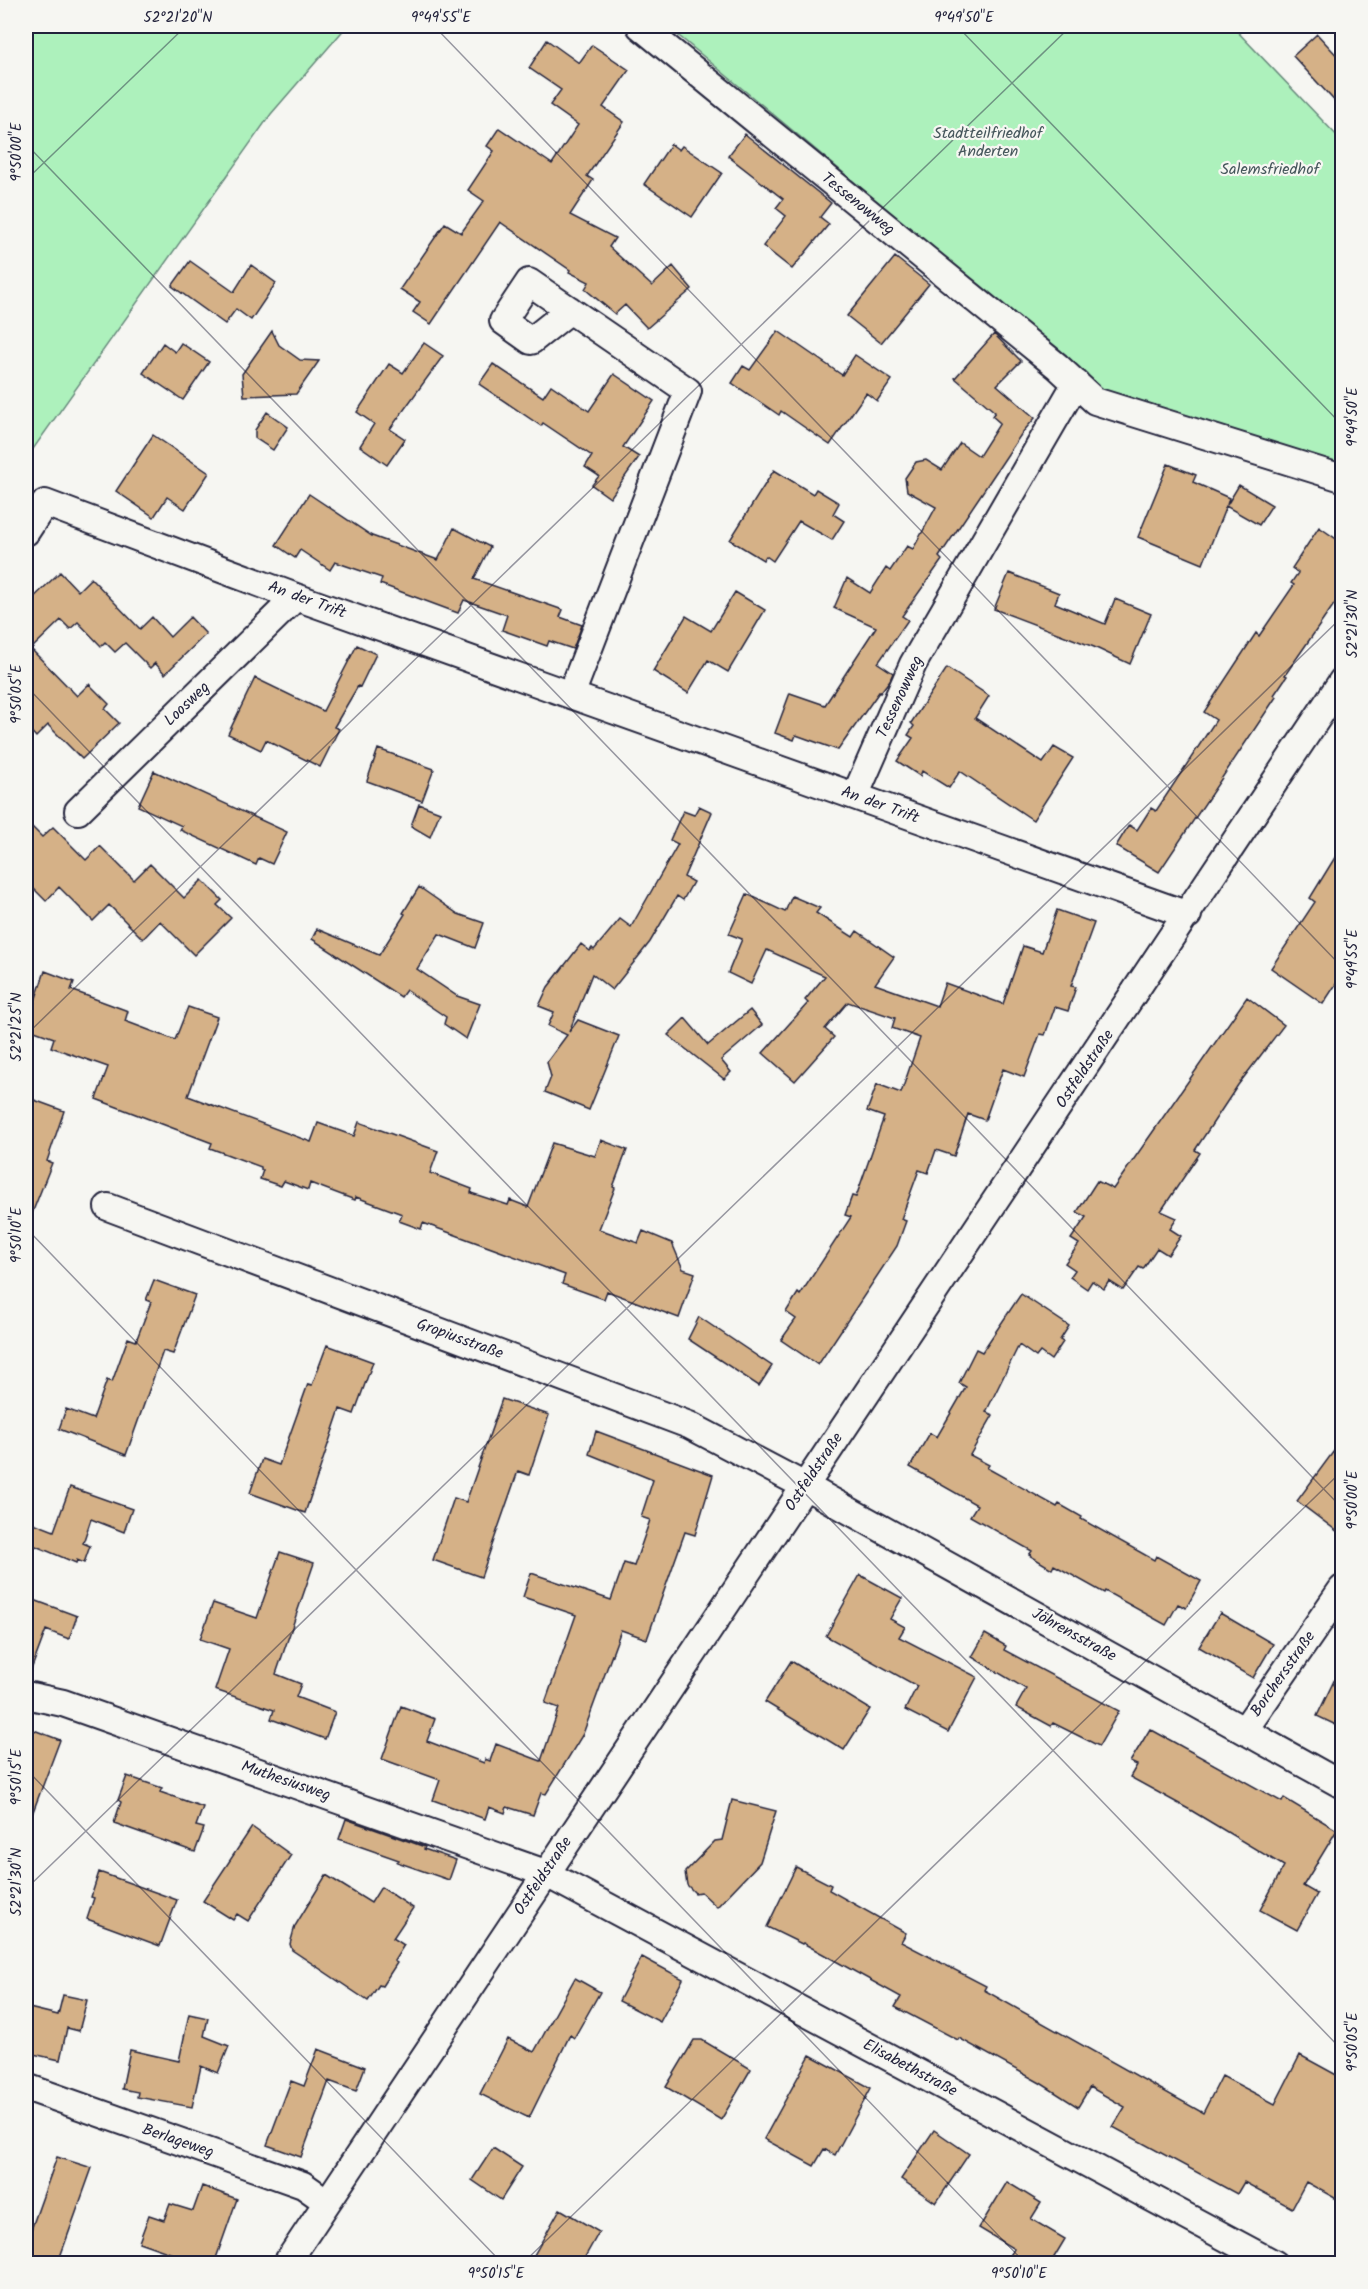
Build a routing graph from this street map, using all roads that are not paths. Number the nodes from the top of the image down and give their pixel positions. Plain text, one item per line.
1 (640, 26) edge
2 (570, 310) dead end
3 (1076, 383) junction
4 (1342, 478) edge
5 (26, 532) edge
6 (296, 597) junction
7 (1339, 693) edge
8 (571, 695) junction
9 (855, 796) junction
10 (78, 811) dead end
11 (1188, 915) junction
12 (108, 1207) dead end
13 (805, 1486) junction
14 (1342, 1589) edge
15 (26, 1695) edge
16 (1245, 1730) junction
17 (1342, 1785) edge
18 (545, 1873) junction
19 (26, 2087) edge
20 (327, 2202) junction
21 (286, 2264) edge
22 (1275, 2264) edge

1 - 3 street, Tessenowweg
2 - 8 street
3 - 4 street, Tessenowweg
3 - 9 street, Tessenowweg
5 - 6 street, An der Trift
6 - 8 street, An der Trift
6 - 10 street, Loosweg
7 - 11 street, Ostfeldstraße
8 - 9 street, An der Trift
9 - 11 street, An der Trift
11 - 13 street, Ostfeldstraße
12 - 13 street, Gropiusstraße
13 - 16 street, Jöhrensstraße
13 - 18 street, Ostfeldstraße
14 - 16 street, Borchersstraße
15 - 18 street, Muthesiusweg
16 - 17 street, Jöhrensstraße
18 - 20 street, Ostfeldstraße
18 - 22 street, Elisabethstraße
19 - 20 street, Berlageweg
20 - 21 street, Ostfeldstraße

